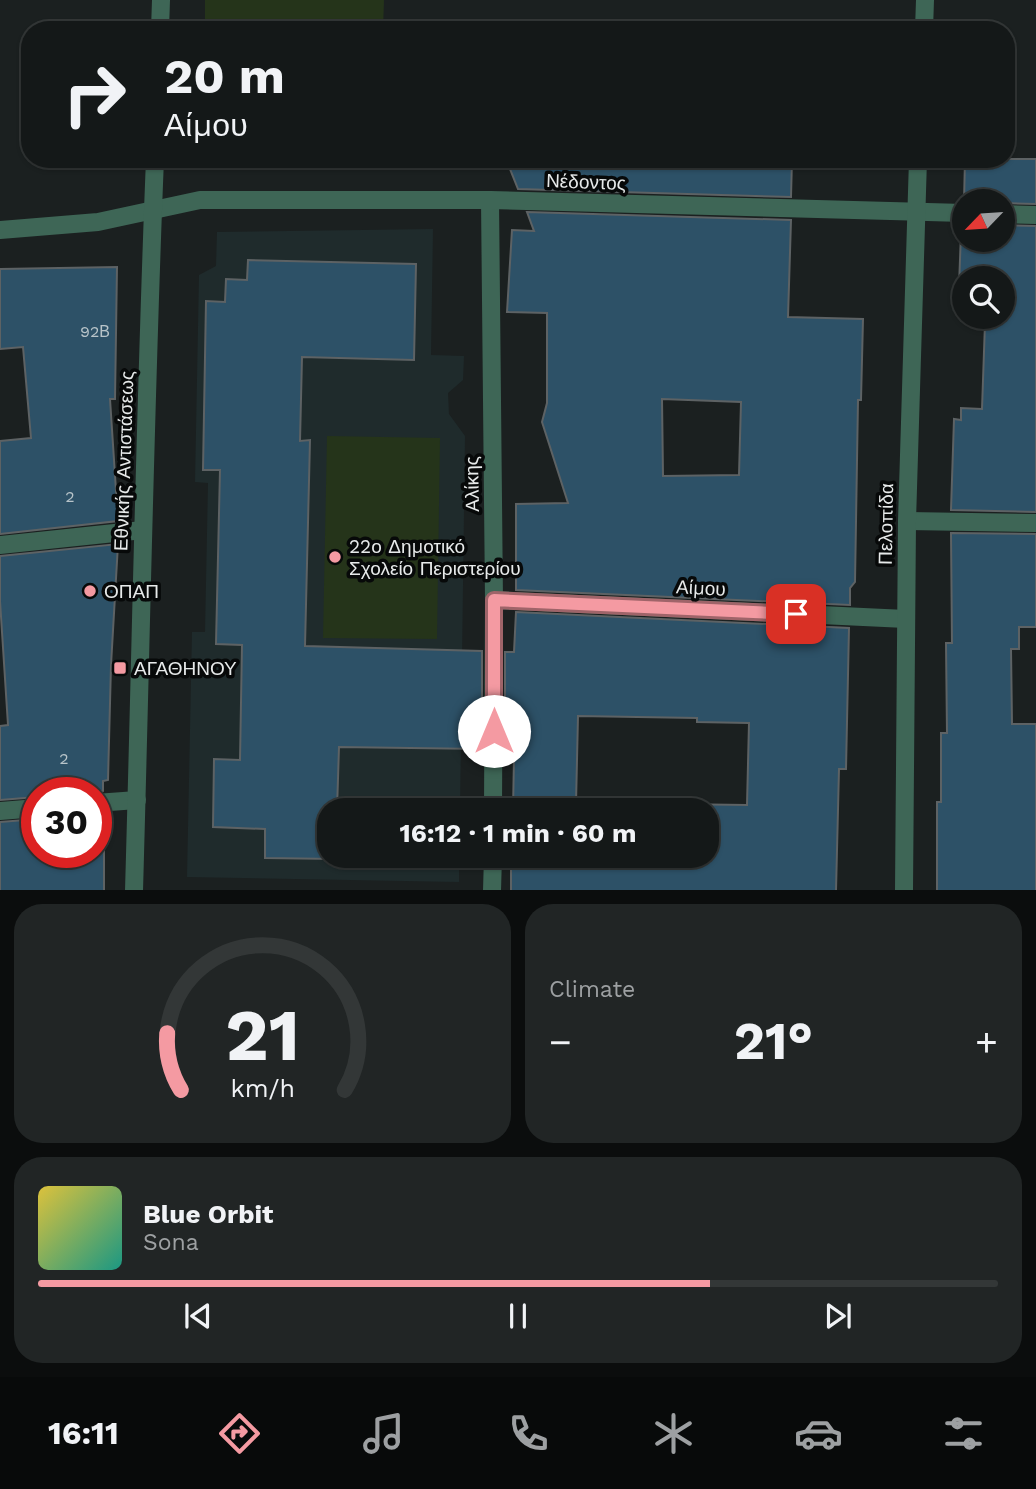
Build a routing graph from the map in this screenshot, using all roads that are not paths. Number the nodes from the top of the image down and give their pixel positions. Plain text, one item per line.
1 (161, 0) edge
2 (925, 0) edge
3 (160, 21) edge
4 (924, 21) edge
5 (155, 168) edge
6 (918, 168) edge
7 (489, 200) junction
8 (153, 211) junction
9 (916, 212) junction
10 (952, 213) edge
11 (1015, 214) edge
12 (1036, 215) edge
13 (0, 230) edge
14 (907, 521) junction
15 (1036, 523) edge
16 (143, 530) junction
17 (0, 545) edge
18 (494, 600) junction
19 (905, 619) junction
20 (493, 798) edge
21 (136, 800) junction
22 (112, 802) edge
23 (21, 809) edge
24 (0, 811) edge
25 (493, 868) edge
26 (134, 890) edge
27 (492, 890) edge
28 (904, 890) edge

1 - 3 street
2 - 4 street
5 - 8 street, Εθνικής Αντιστάσεως
6 - 9 street, Πελοπίδα
7 - 8 street, Νέδοντος
7 - 9 street, Νέδοντος
7 - 18 street, Αλίκης
8 - 13 street, Νέδοντος
8 - 16 street, Εθνικής Αντιστάσεως
9 - 10 street, Νέδοντος
9 - 14 street, Πελοπίδα
11 - 12 street
14 - 15 street
14 - 19 street, Πελοπίδα
16 - 17 street
16 - 21 street, Εθνικής Αντιστάσεως
18 - 19 street, Αίμου
18 - 20 street, Αλίκης
19 - 28 street, Πελοπίδα
21 - 22 street
21 - 26 street, Εθνικής Αντιστάσεως
23 - 24 street
25 - 27 street

